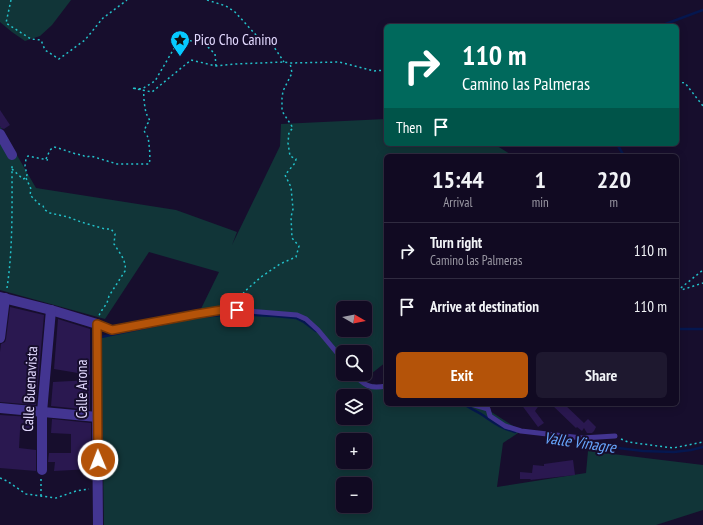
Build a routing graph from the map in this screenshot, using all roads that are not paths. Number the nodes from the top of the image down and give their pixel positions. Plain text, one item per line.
1 (0, 134) edge
2 (12, 155) road end
3 (2, 297) edge
4 (51, 310) junction
5 (97, 324) junction
6 (0, 338) edge
7 (336, 352) edge
8 (360, 381) edge
9 (384, 386) edge
10 (478, 406) edge
11 (0, 408) edge
12 (42, 412) junction
13 (97, 417) junction
14 (615, 436) road end
15 (42, 470) road end
16 (98, 525) edge

1 - 2 street
3 - 4 street
3 - 6 street
4 - 5 street
4 - 12 street, Calle Buenavista
5 - 7 lane
5 - 13 street, Calle Arona
8 - 9 lane
10 - 14 lane
11 - 12 street
12 - 13 street
12 - 15 street, Calle Buenavista
13 - 16 street, Calle Arona

